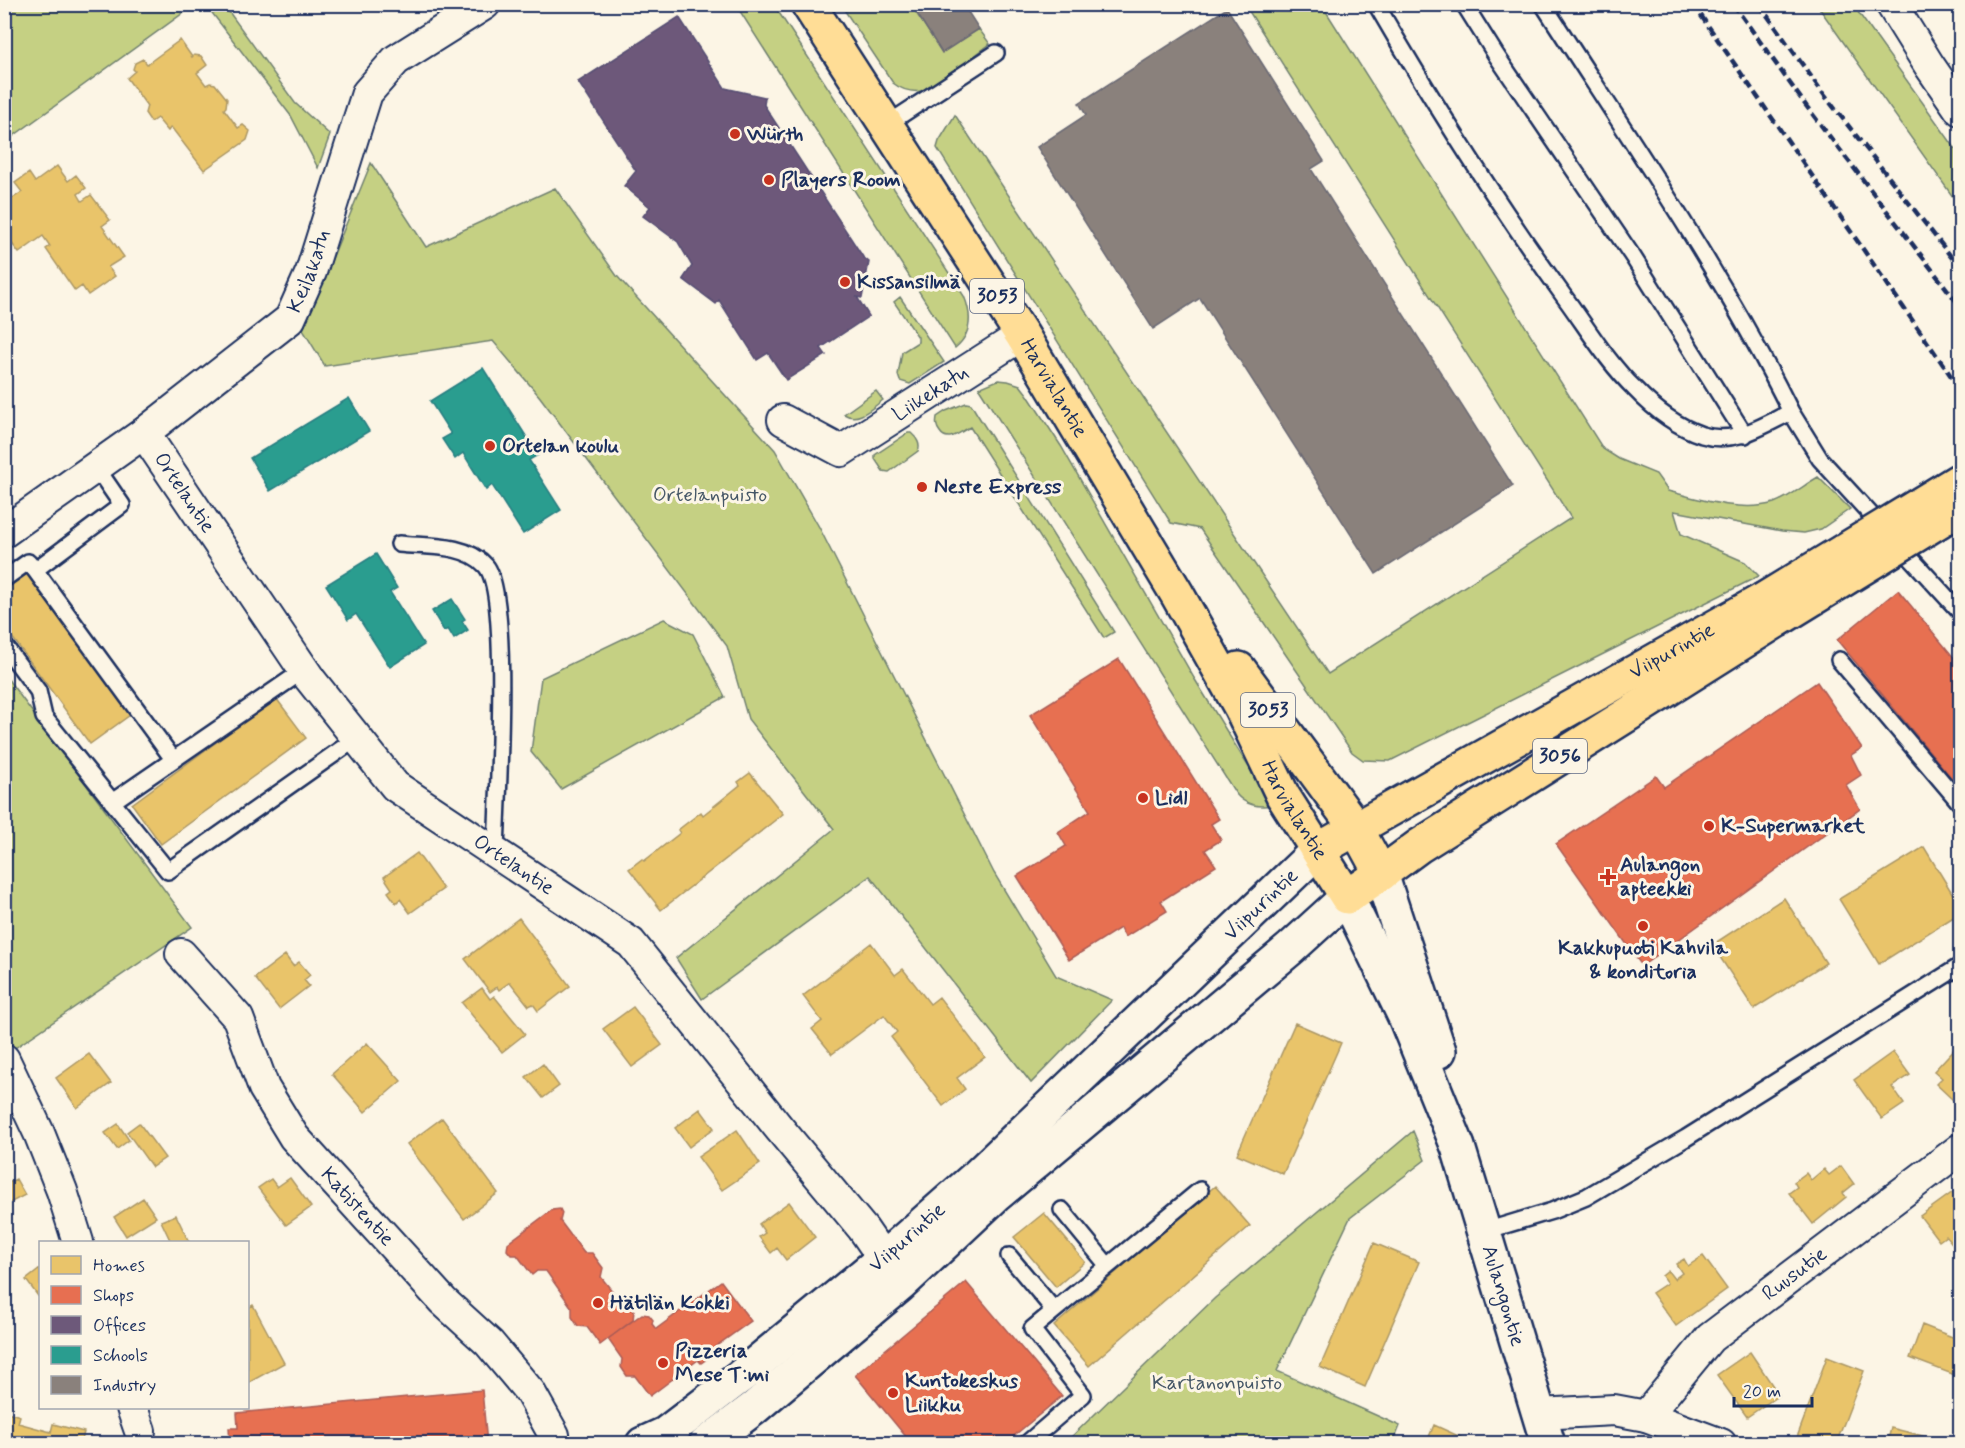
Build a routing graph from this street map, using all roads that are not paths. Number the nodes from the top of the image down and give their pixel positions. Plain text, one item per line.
1 (485, 4) edge
2 (808, 4) edge
3 (1376, 4) edge
4 (1464, 4) edge
5 (1543, 4) edge
6 (1891, 4) edge
7 (996, 53) dead end
8 (1960, 110) edge
9 (886, 125) junction
10 (1022, 335) junction
11 (1791, 411) junction
12 (783, 420) dead end
13 (144, 433) junction
14 (1745, 435) junction
15 (96, 467) junction
16 (1960, 480) edge
17 (1960, 508) edge
18 (4, 532) edge
19 (399, 544) dead end
20 (35, 570) junction
21 (4, 579) edge
22 (1177, 594) junction
23 (1769, 610) junction
24 (1960, 612) edge
25 (4, 645) edge
26 (1839, 660) dead end
27 (304, 670) junction
28 (357, 738) junction
29 (173, 759) junction
30 (112, 802) junction
31 (1960, 803) edge
32 (1356, 828) junction
33 (1318, 850) junction
34 (496, 853) junction
35 (1381, 874) junction
36 (1347, 897) junction
37 (181, 954) dead end
38 (1960, 966) edge
39 (6, 1065) edge
40 (1458, 1146) junction
41 (1960, 1149) edge
42 (1200, 1190) dead end
43 (1062, 1210) dead end
44 (1482, 1232) junction
45 (78, 1241) edge
46 (1009, 1256) dead end
47 (1108, 1266) junction
48 (892, 1271) junction
49 (1054, 1310) junction
50 (1646, 1416) junction
51 (1543, 1429) edge
52 (661, 1440) edge
53 (555, 1443) edge
54 (706, 1443) edge
55 (1026, 1443) edge
56 (1721, 1443) edge

1 - 13 street, Keilakatu
2 - 9 main road, Harvialantie / 3053
3 - 14 lane
4 - 14 lane
5 - 11 lane
6 - 8 street
7 - 9 lane
9 - 10 main road, Harvialantie / 3053
10 - 12 street, Liikekatu
10 - 22 main road, Harvialantie / 3053
11 - 14 lane
11 - 24 lane
13 - 15 street, Keilakatu
13 - 27 street, Ortelantie
15 - 18 street, Keilakatu
15 - 20 lane
16 - 23 main road, Viipurintie / 3056, bridge
17 - 23 main road, Viipurintie / 3056, bridge
19 - 34 lane
20 - 21 lane
20 - 29 lane
22 - 32 main road, Harvialantie / 3053
22 - 33 main road, Harvialantie / 3053
23 - 32 main road, Viipurintie / 3056
23 - 35 main road, Viipurintie / 3056
25 - 30 lane
26 - 31 lane
27 - 28 street, Ortelantie
27 - 29 lane
28 - 30 lane
28 - 34 street, Ortelantie
29 - 30 lane
32 - 33 main road, Viipurintie / 3056
32 - 35 main road, Harvialantie / 3053
33 - 36 main road, Harvialantie
33 - 48 main road, Viipurintie / 3056
34 - 48 street, Ortelantie
35 - 36 main road, Viipurintie / 3056
35 - 40 main road, Aulangontie / 3053
36 - 40 main road, Aulangontie / 3053
36 - 48 main road, Viipurintie / 3056
37 - 53 street, Katistentie
38 - 44 lane
39 - 45 street
40 - 44 main road, Aulangontie / 3053
41 - 50 street, Ruusutie
42 - 47 lane
43 - 47 lane
44 - 51 main road, Aulangontie / 3053
46 - 49 lane
47 - 49 lane
48 - 52 main road, Viipurintie / 3056
48 - 54 main road, Viipurintie / 3056
49 - 55 lane
50 - 51 street
50 - 56 street

